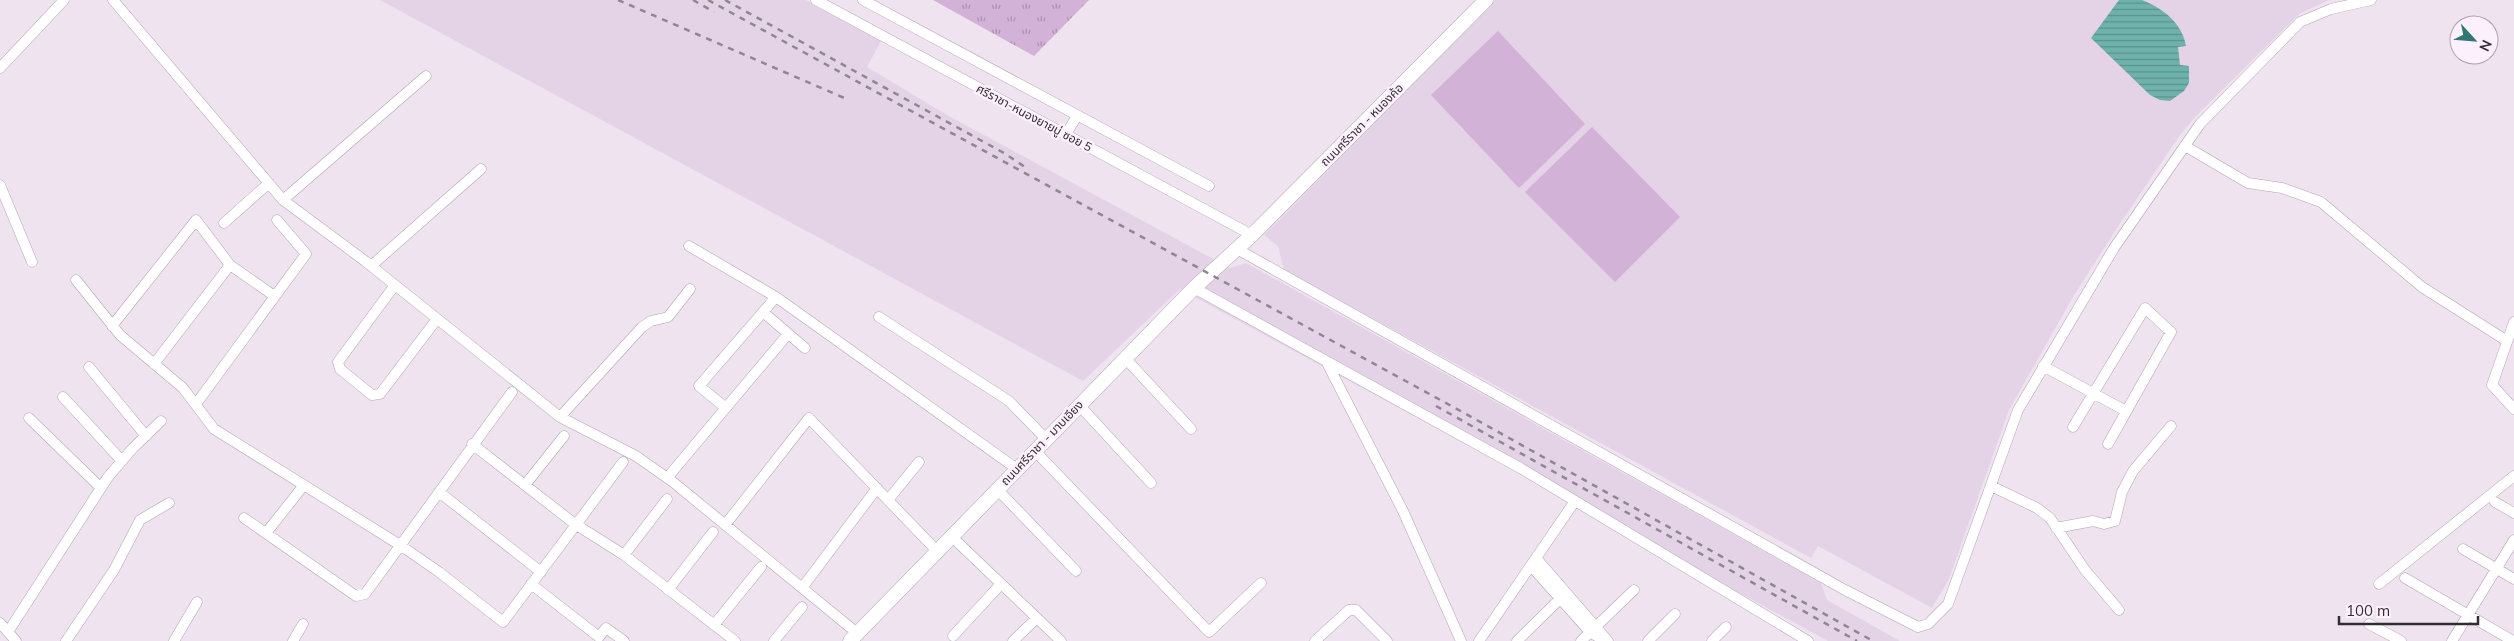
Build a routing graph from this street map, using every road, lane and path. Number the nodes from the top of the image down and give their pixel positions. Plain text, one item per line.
1 (64, 0) edge
2 (113, 0) edge
3 (816, 0) edge
4 (863, 0) edge
5 (1486, 0) edge
6 (2371, 0) edge
7 (0, 68) edge
8 (426, 76) dead end
9 (1077, 116) junction
10 (1066, 134) junction
11 (2185, 146) junction
12 (481, 169) dead end
13 (269, 183) junction
14 (0, 184) edge
15 (1209, 186) dead end
16 (283, 200) junction
17 (277, 220) dead end
18 (224, 223) dead end
19 (1252, 235) junction
20 (689, 246) dead end
21 (1237, 249) junction
22 (32, 262) dead end
23 (230, 265) junction
24 (371, 266) junction
25 (76, 280) dead end
26 (395, 285) junction
27 (1194, 288) junction
28 (690, 289) dead end
29 (274, 295) junction
30 (776, 297) junction
31 (764, 312) junction
32 (879, 317) dead end
33 (437, 318) junction
34 (2514, 322) edge
35 (112, 326) junction
36 (788, 334) junction
37 (2507, 341) junction
38 (805, 348) dead end
39 (1125, 358) junction
40 (1326, 360) junction
41 (154, 364) junction
42 (2043, 366) junction
43 (90, 367) dead end
44 (512, 392) dead end
45 (2092, 393) junction
46 (63, 397) dead end
47 (196, 404) junction
48 (1079, 405) junction
49 (726, 408) junction
50 (2514, 409) edge
51 (2126, 411) junction
52 (560, 417) junction
53 (29, 418) dead end
54 (162, 421) dead end
55 (2171, 426) dead end
56 (2073, 427) dead end
57 (1191, 429) dead end
58 (146, 436) junction
59 (564, 436) dead end
60 (1046, 439) junction
61 (472, 444) junction
62 (2108, 444) dead end
63 (1035, 451) junction
64 (122, 461) junction
65 (623, 462) dead end
66 (919, 462) dead end
67 (1017, 469) junction
68 (2514, 476) edge
69 (667, 478) junction
70 (1150, 483) dead end
71 (304, 485) junction
72 (525, 485) junction
73 (1991, 486) junction
74 (101, 488) junction
75 (877, 488) junction
76 (997, 490) junction
77 (439, 492) junction
78 (667, 499) dead end
79 (888, 500) junction
80 (1575, 501) junction
81 (2495, 502) dead end
82 (169, 503) dead end
83 (2514, 514) edge
84 (244, 518) dead end
85 (575, 524) junction
86 (725, 525) junction
87 (2056, 528) junction
88 (713, 532) dead end
89 (266, 533) junction
90 (951, 536) junction
91 (2514, 540) edge
92 (400, 545) junction
93 (2463, 549) dead end
94 (937, 551) junction
95 (624, 555) junction
96 (1533, 562) junction
97 (760, 567) dead end
98 (2496, 569) junction
99 (1076, 571) dead end
100 (541, 572) junction
101 (2406, 578) dead end
102 (2514, 580) edge
103 (1261, 583) dead end
104 (531, 584) junction
105 (1001, 584) junction
106 (2379, 584) dead end
107 (802, 588) junction
108 (668, 590) junction
109 (1634, 590) dead end
110 (1564, 595) junction
111 (197, 602) dead end
112 (802, 607) dead end
113 (2119, 610) dead end
114 (1675, 614) dead end
115 (2468, 616) junction
116 (1037, 618) junction
117 (0, 623) edge
118 (303, 624) dead end
119 (2369, 624) dead end
120 (714, 625) junction
121 (1726, 627) dead end
122 (1594, 628) junction
123 (1378, 631) junction
124 (8, 632) junction
125 (953, 636) dead end
126 (853, 637) edge
127 (16, 641) edge
128 (66, 641) edge
129 (174, 641) edge
130 (294, 641) edge
131 (624, 641) edge
132 (735, 641) edge
133 (774, 641) edge
134 (1013, 641) edge
135 (1061, 641) edge
136 (1315, 641) edge
137 (1371, 641) edge
138 (1387, 641) edge
139 (1461, 641) edge
140 (1479, 641) edge
141 (1518, 641) edge
142 (1582, 641) edge
143 (1606, 641) edge
144 (1648, 641) edge
145 (1712, 641) edge
146 (1808, 641) edge
147 (2401, 641) edge
148 (2452, 641) edge
149 (2514, 641) edge

1 - 7 street
2 - 13 street
3 - 10 street, ศรีราชา-หนองยายบู่ ซอย 5
4 - 9 street
5 - 19 main road, ถนนศรีราชา - หนองค้อ
6 - 11 street
8 - 16 street
9 - 10 street
9 - 15 street
10 - 19 street, ศรีราชา-หนองยายบู่ ซอย 5
11 - 37 street
11 - 42 street
12 - 24 street
13 - 16 street
13 - 18 street
14 - 22 street
16 - 24 street
17 - 29 street
19 - 21 main road, ถนนศรีราชา - หนองค้อ
20 - 30 street
21 - 27 main road, ถนนศรีราชา - มาบเอียง
21 - 73 street
23 - 29 street
23 - 35 street
23 - 41 street
24 - 26 street
25 - 35 street
26 - 33 street
26 - 33 street
27 - 39 main road, ถนนศรีราชา - มาบเอียง
27 - 40 street
28 - 52 street
29 - 47 street
30 - 31 street
30 - 67 street
31 - 36 street
31 - 49 street
32 - 60 street
33 - 52 street
34 - 37 street
35 - 41 street
36 - 38 street
36 - 49 street
37 - 50 street
39 - 48 main road, ถนนศรีราชา - มาบเอียง
39 - 57 street
40 - 80 street
40 - 139 street
41 - 47 street
42 - 45 street
42 - 73 street
43 - 58 street
44 - 61 street
45 - 51 street
45 - 51 street
45 - 56 street
46 - 64 street
47 - 71 street
48 - 60 main road, ถนนศรีราชา - มาบเอียง
48 - 70 street
49 - 69 street
51 - 62 street
52 - 69 street
53 - 74 street
54 - 58 street
55 - 87 street
58 - 64 street
59 - 72 street
60 - 63 main road, ถนนศรีราชา - มาบเอียง
61 - 72 street
61 - 77 street
63 - 67 main road, ถนนศรีราชา - มาบเอียง
63 - 103 street
64 - 74 street
65 - 85 street
66 - 79 street
67 - 76 main road, ถนนศรีราชา - มาบเอียง
68 - 106 street
69 - 86 street
71 - 89 street
71 - 92 street
72 - 85 street
73 - 87 street
74 - 124 street
75 - 79 street
75 - 86 street
75 - 107 street
76 - 90 main road, ถนนศรีราชา - มาบเอียง
76 - 99 street
77 - 92 street
77 - 100 street
78 - 95 street
79 - 94 street
80 - 96 street
80 - 146 street
81 - 83 street
82 - 128 street
84 - 89 street
85 - 95 street
85 - 100 street
86 - 107 street
87 - 113 street
88 - 108 street
89 - 92 street
90 - 94 main road, ถนนศรีราชา - มาบเอียง
90 - 105 street
91 - 98 street
92 - 104 street
93 - 98 street
94 - 126 main road, ถนนศรีราชา - มาบเอียง
95 - 108 street
96 - 110 street
96 - 140 street
97 - 120 street
98 - 102 street
98 - 115 street
100 - 104 street
101 - 115 street
104 - 131 street
105 - 116 street
105 - 125 street
107 - 126 street
108 - 120 street
109 - 122 street
110 - 122 street
110 - 141 street
111 - 129 street
112 - 133 street
114 - 144 street
115 - 148 street
115 - 149 street
116 - 134 street
116 - 135 street
117 - 124 street
118 - 130 street
119 - 147 street
120 - 132 street
121 - 145 street
122 - 142 street
122 - 143 street
123 - 136 street
123 - 137 street
123 - 138 street
124 - 127 street

